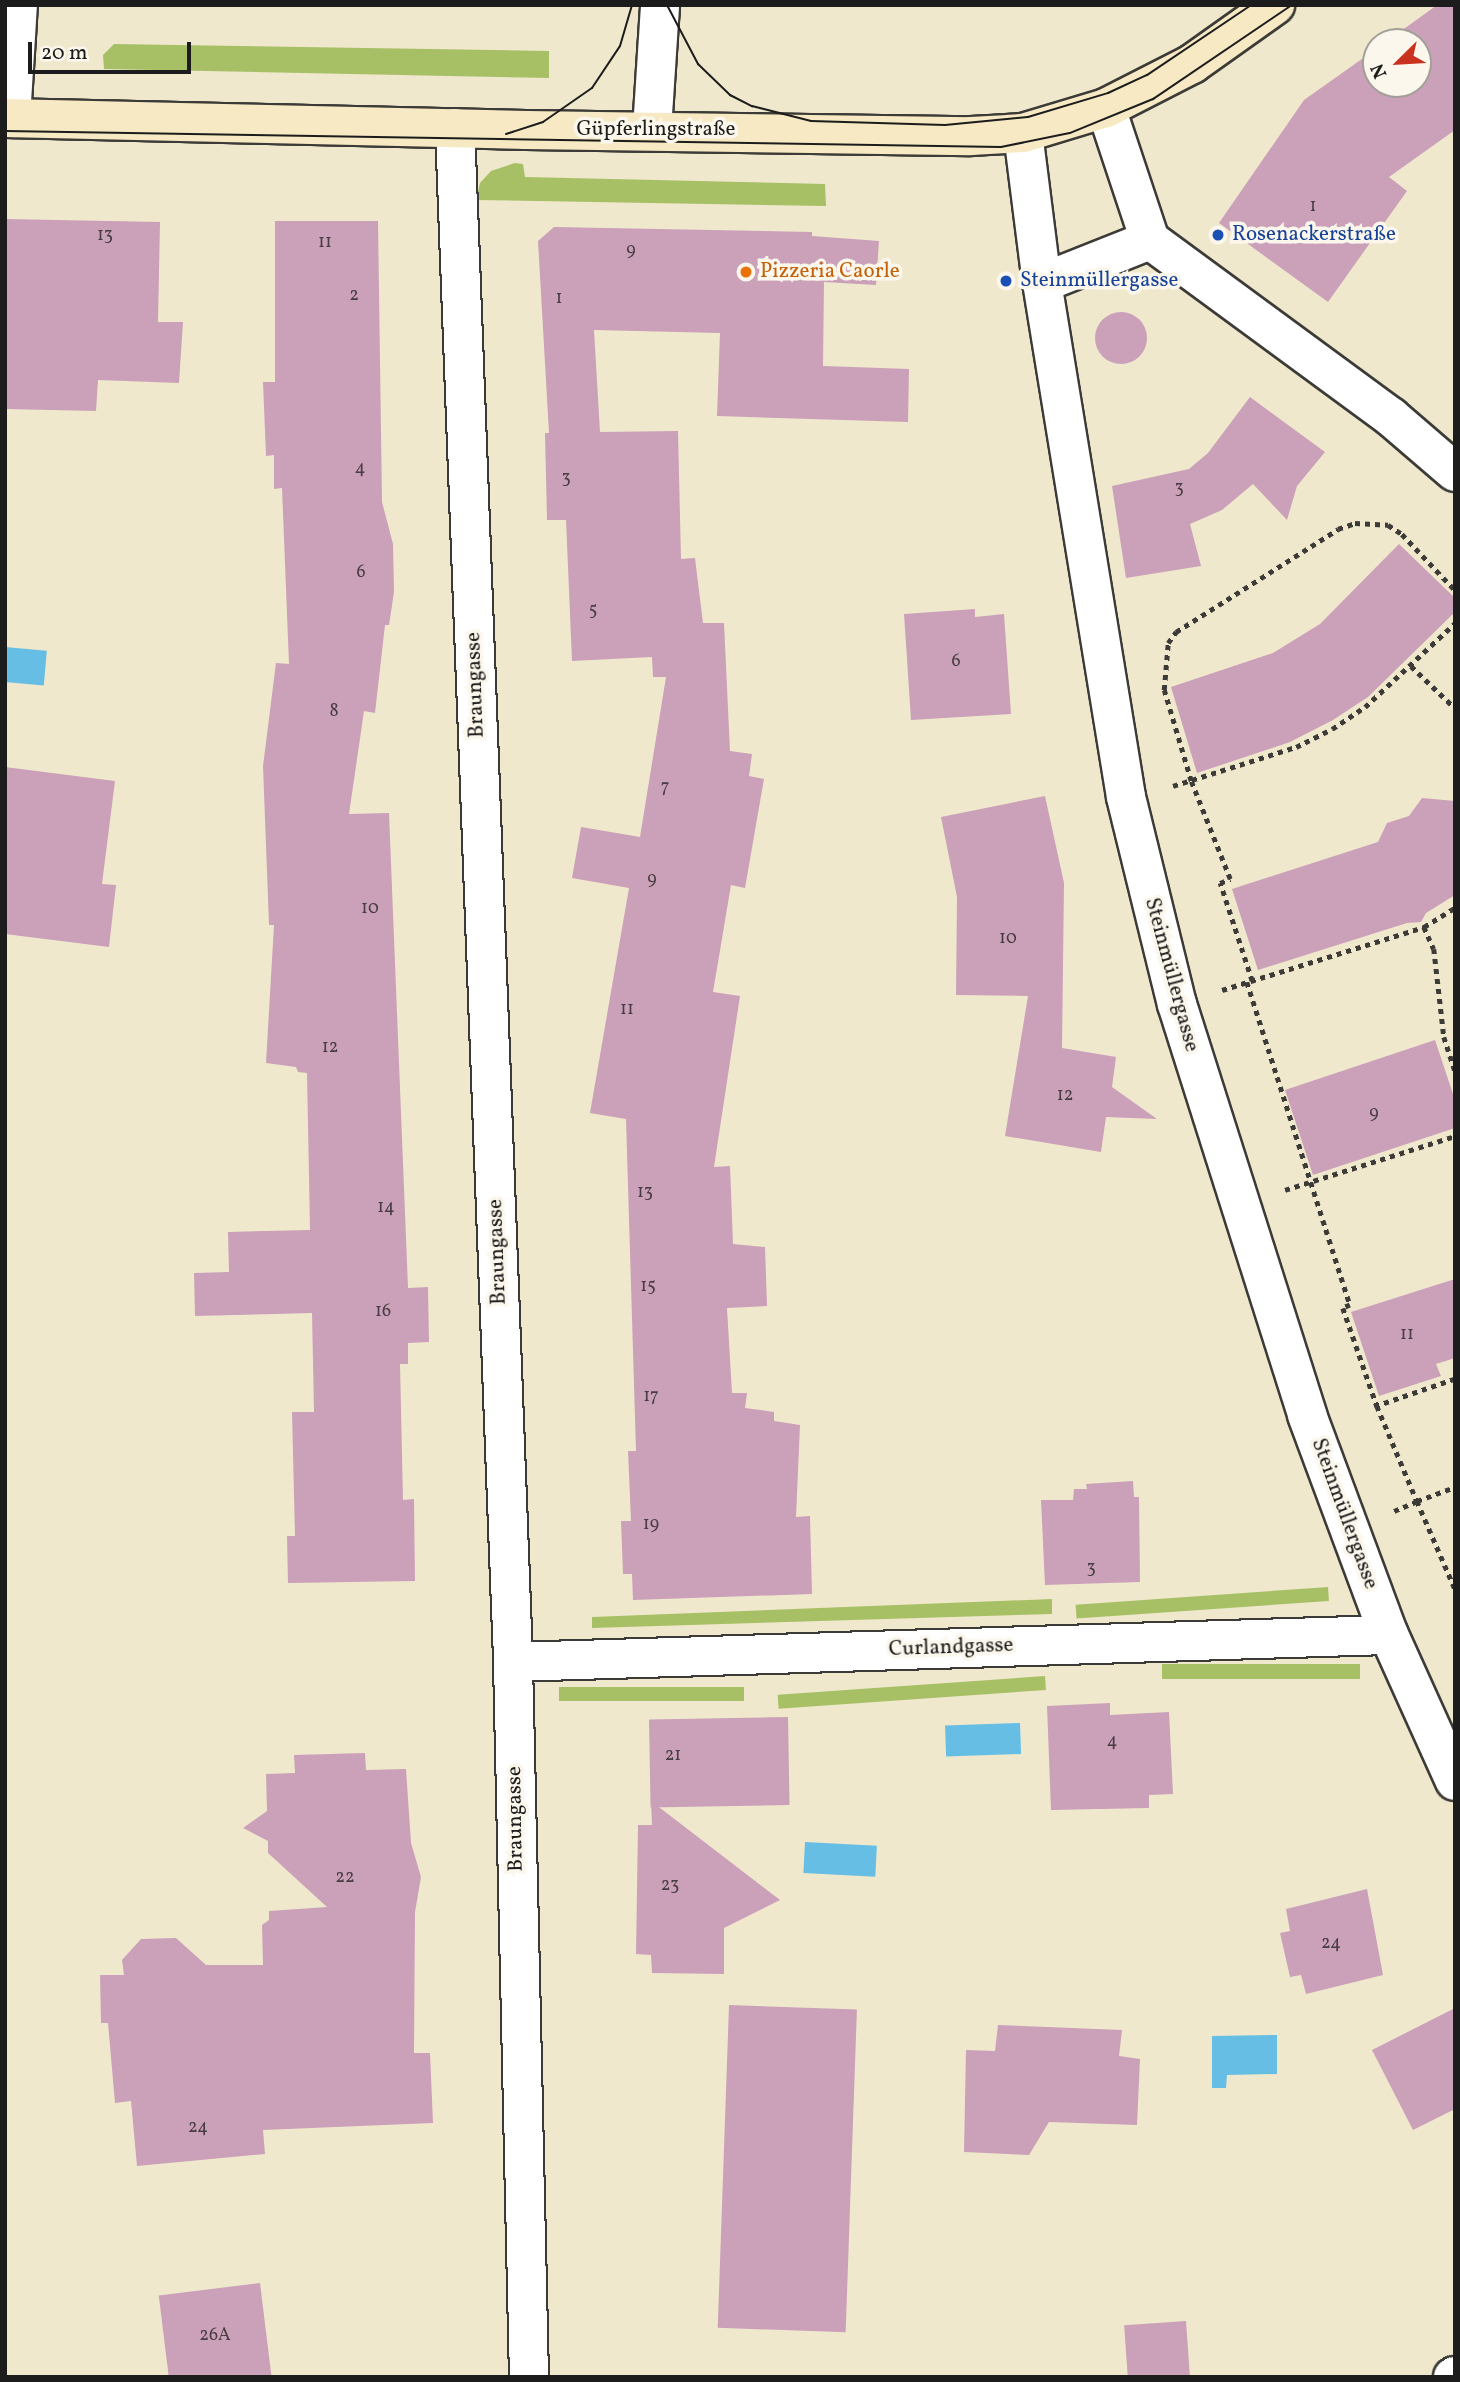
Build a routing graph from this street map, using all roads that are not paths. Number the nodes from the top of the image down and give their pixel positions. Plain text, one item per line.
1 (18, 5) edge
2 (660, 5) edge
3 (1275, 5) edge
4 (1106, 108) junction
5 (8, 118) edge
6 (455, 128) junction
7 (652, 130) junction
8 (1023, 133) junction
9 (1150, 240) junction
10 (1042, 283) junction
11 (1455, 472) edge
12 (1389, 1635) junction
13 (513, 1662) junction
14 (1455, 1781) edge
15 (529, 2377) edge

1 - 5 street
2 - 7 street
3 - 4 main road, Güpferlingstraße
4 - 8 main road, Güpferlingstraße
4 - 9 street
5 - 6 main road, Güpferlingstraße
6 - 7 main road, Güpferlingstraße
6 - 13 street, Braungasse
7 - 8 main road, Güpferlingstraße
8 - 10 street, Steinmüllergasse
9 - 10 street
9 - 11 street
10 - 12 street, Steinmüllergasse
12 - 13 street, Curlandgasse
12 - 14 street, Steinmüllergasse
13 - 15 street, Braungasse

